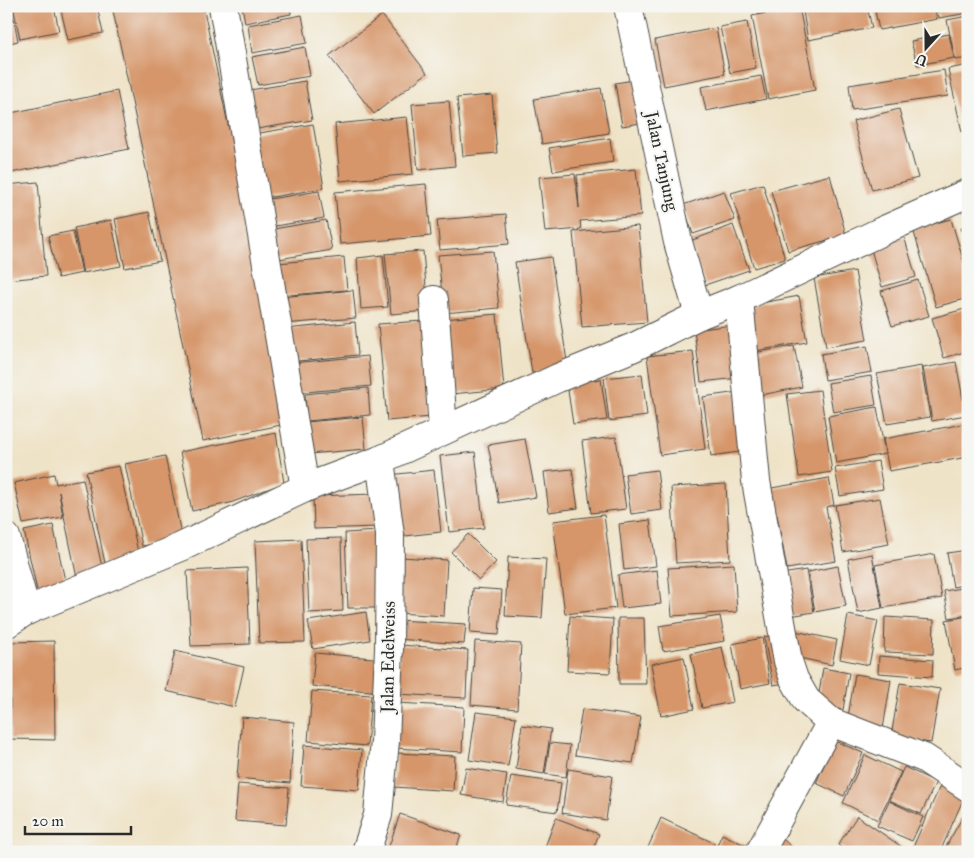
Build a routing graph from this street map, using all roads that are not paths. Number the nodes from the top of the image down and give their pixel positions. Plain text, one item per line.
1 (222, 6) edge
2 (628, 6) edge
3 (968, 193) edge
4 (739, 299) junction
5 (434, 300) dead end
6 (699, 315) junction
7 (443, 430) junction
8 (380, 460) junction
9 (305, 488) junction
10 (6, 536) edge
11 (16, 617) edge
12 (831, 722) junction
13 (968, 787) edge
14 (366, 852) edge
15 (760, 852) edge

1 - 9 street
2 - 6 street, Jalan Tanjung
3 - 4 street
4 - 6 street
4 - 12 street
5 - 7 street
6 - 7 street
7 - 8 street
8 - 9 street
8 - 14 street, Jalan Edelweiss
9 - 11 street
10 - 11 street
12 - 13 street
12 - 15 street

